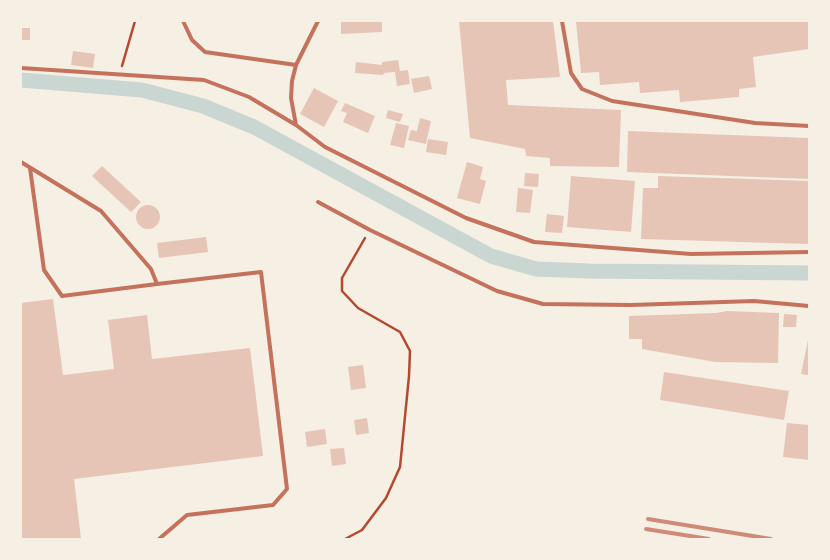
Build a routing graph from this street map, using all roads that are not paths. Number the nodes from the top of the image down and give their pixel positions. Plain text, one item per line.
1 (183, 21) edge
2 (318, 21) edge
3 (562, 21) edge
4 (296, 65) junction
5 (21, 68) edge
6 (296, 124) junction
7 (809, 126) edge
8 (21, 162) edge
9 (30, 168) junction
10 (318, 202) dead end
11 (809, 252) edge
12 (157, 284) junction
13 (809, 306) edge
14 (159, 539) edge

1 - 4 lane
2 - 4 lane
3 - 7 lane
4 - 6 lane
5 - 6 lane
6 - 11 lane
8 - 9 lane
9 - 12 lane
9 - 12 lane
10 - 13 lane
12 - 14 lane

